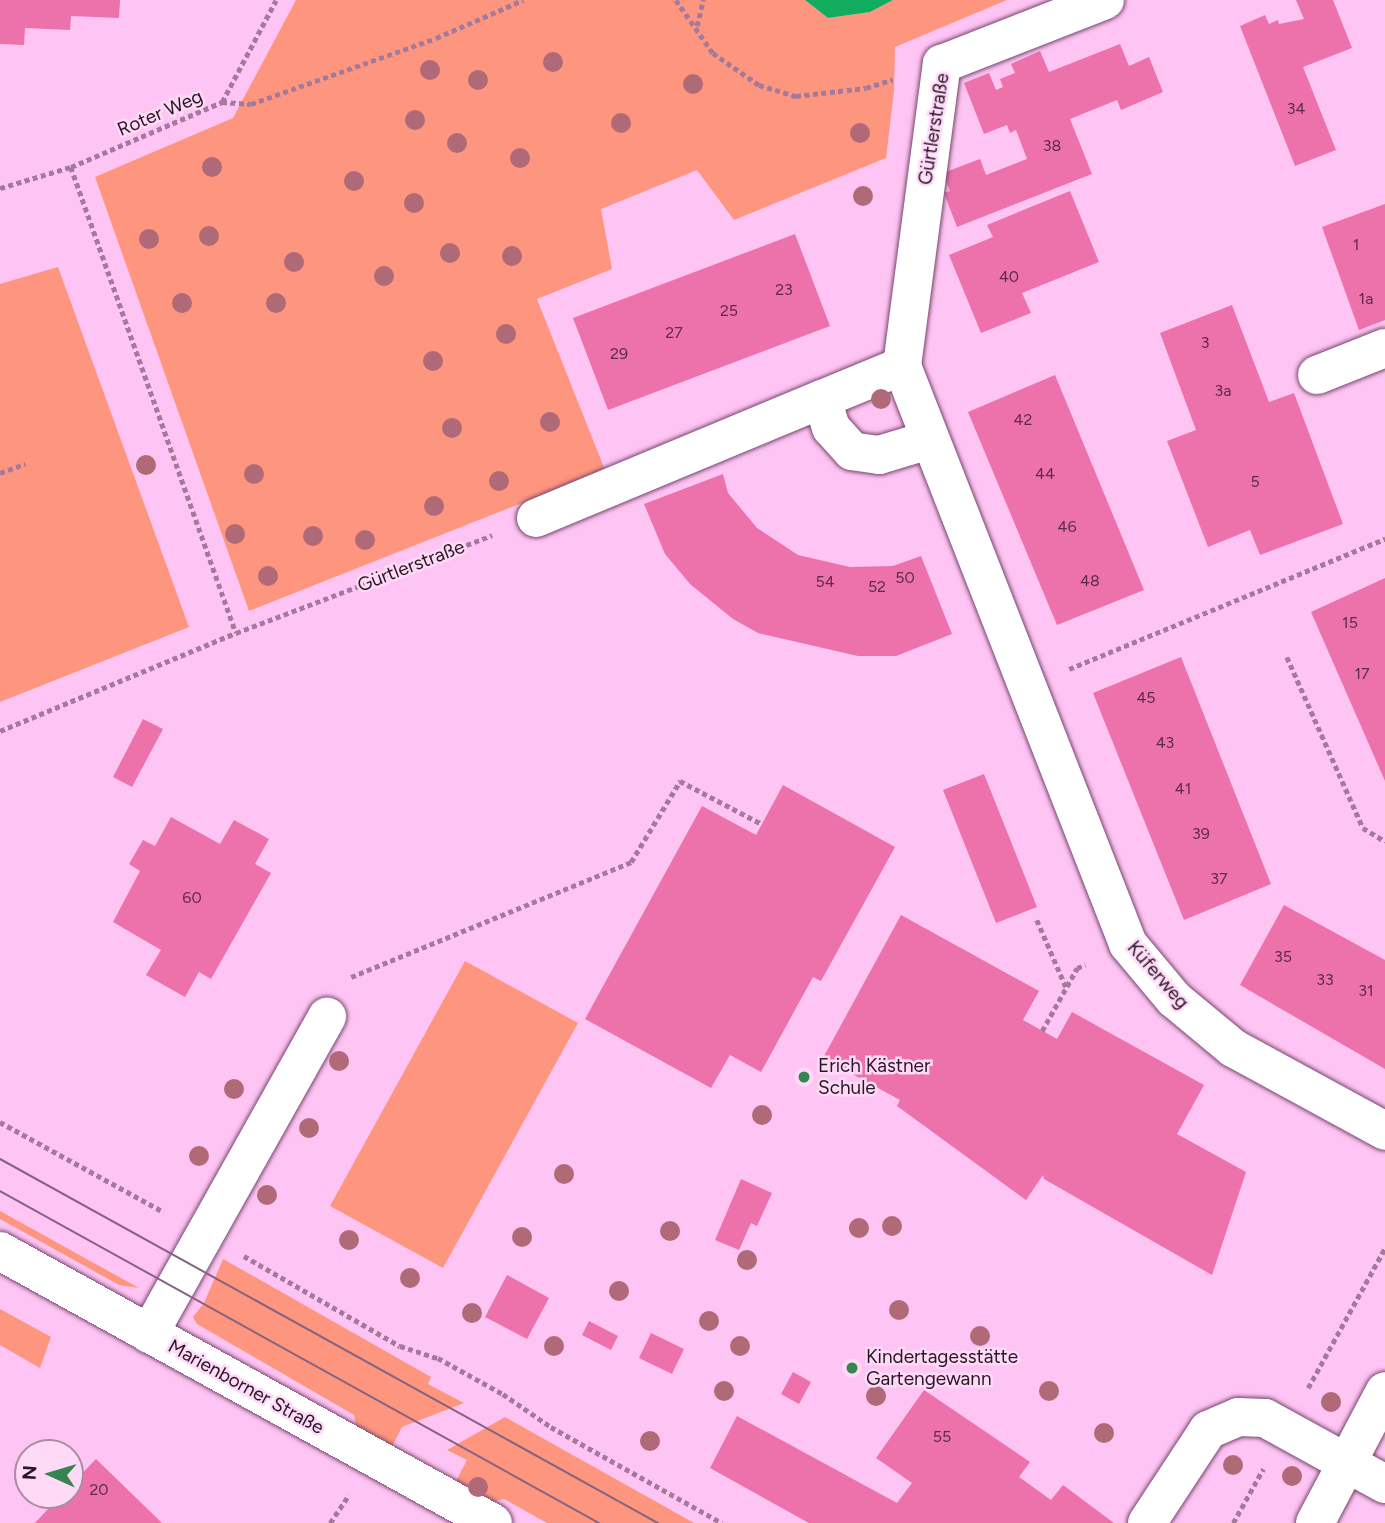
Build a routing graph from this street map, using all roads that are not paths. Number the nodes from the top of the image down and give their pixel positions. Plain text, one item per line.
1 (1105, 0) edge
2 (1385, 348) edge
3 (902, 366) junction
4 (1317, 375) dead end
5 (822, 399) junction
6 (929, 440) junction
7 (536, 518) road end
8 (1028, 686) joint
9 (327, 1017) road end
10 (1385, 1131) edge
11 (0, 1251) edge
12 (149, 1334) junction
13 (1385, 1391) edge
14 (1347, 1463) junction
15 (1385, 1484) edge
16 (493, 1523) edge
17 (1147, 1523) edge
18 (1315, 1523) edge

1 - 3 street, Gürtlerstraße
2 - 4 street
3 - 5 street
3 - 6 street, Gürtlerstraße
5 - 6 street
5 - 7 street
6 - 8 street, Gürtlerstraße
8 - 10 street, Küferweg
9 - 12 street
11 - 12 street, Marienborner Straße
12 - 16 street, Marienborner Straße
13 - 14 street
14 - 15 street
14 - 17 street
14 - 18 street

